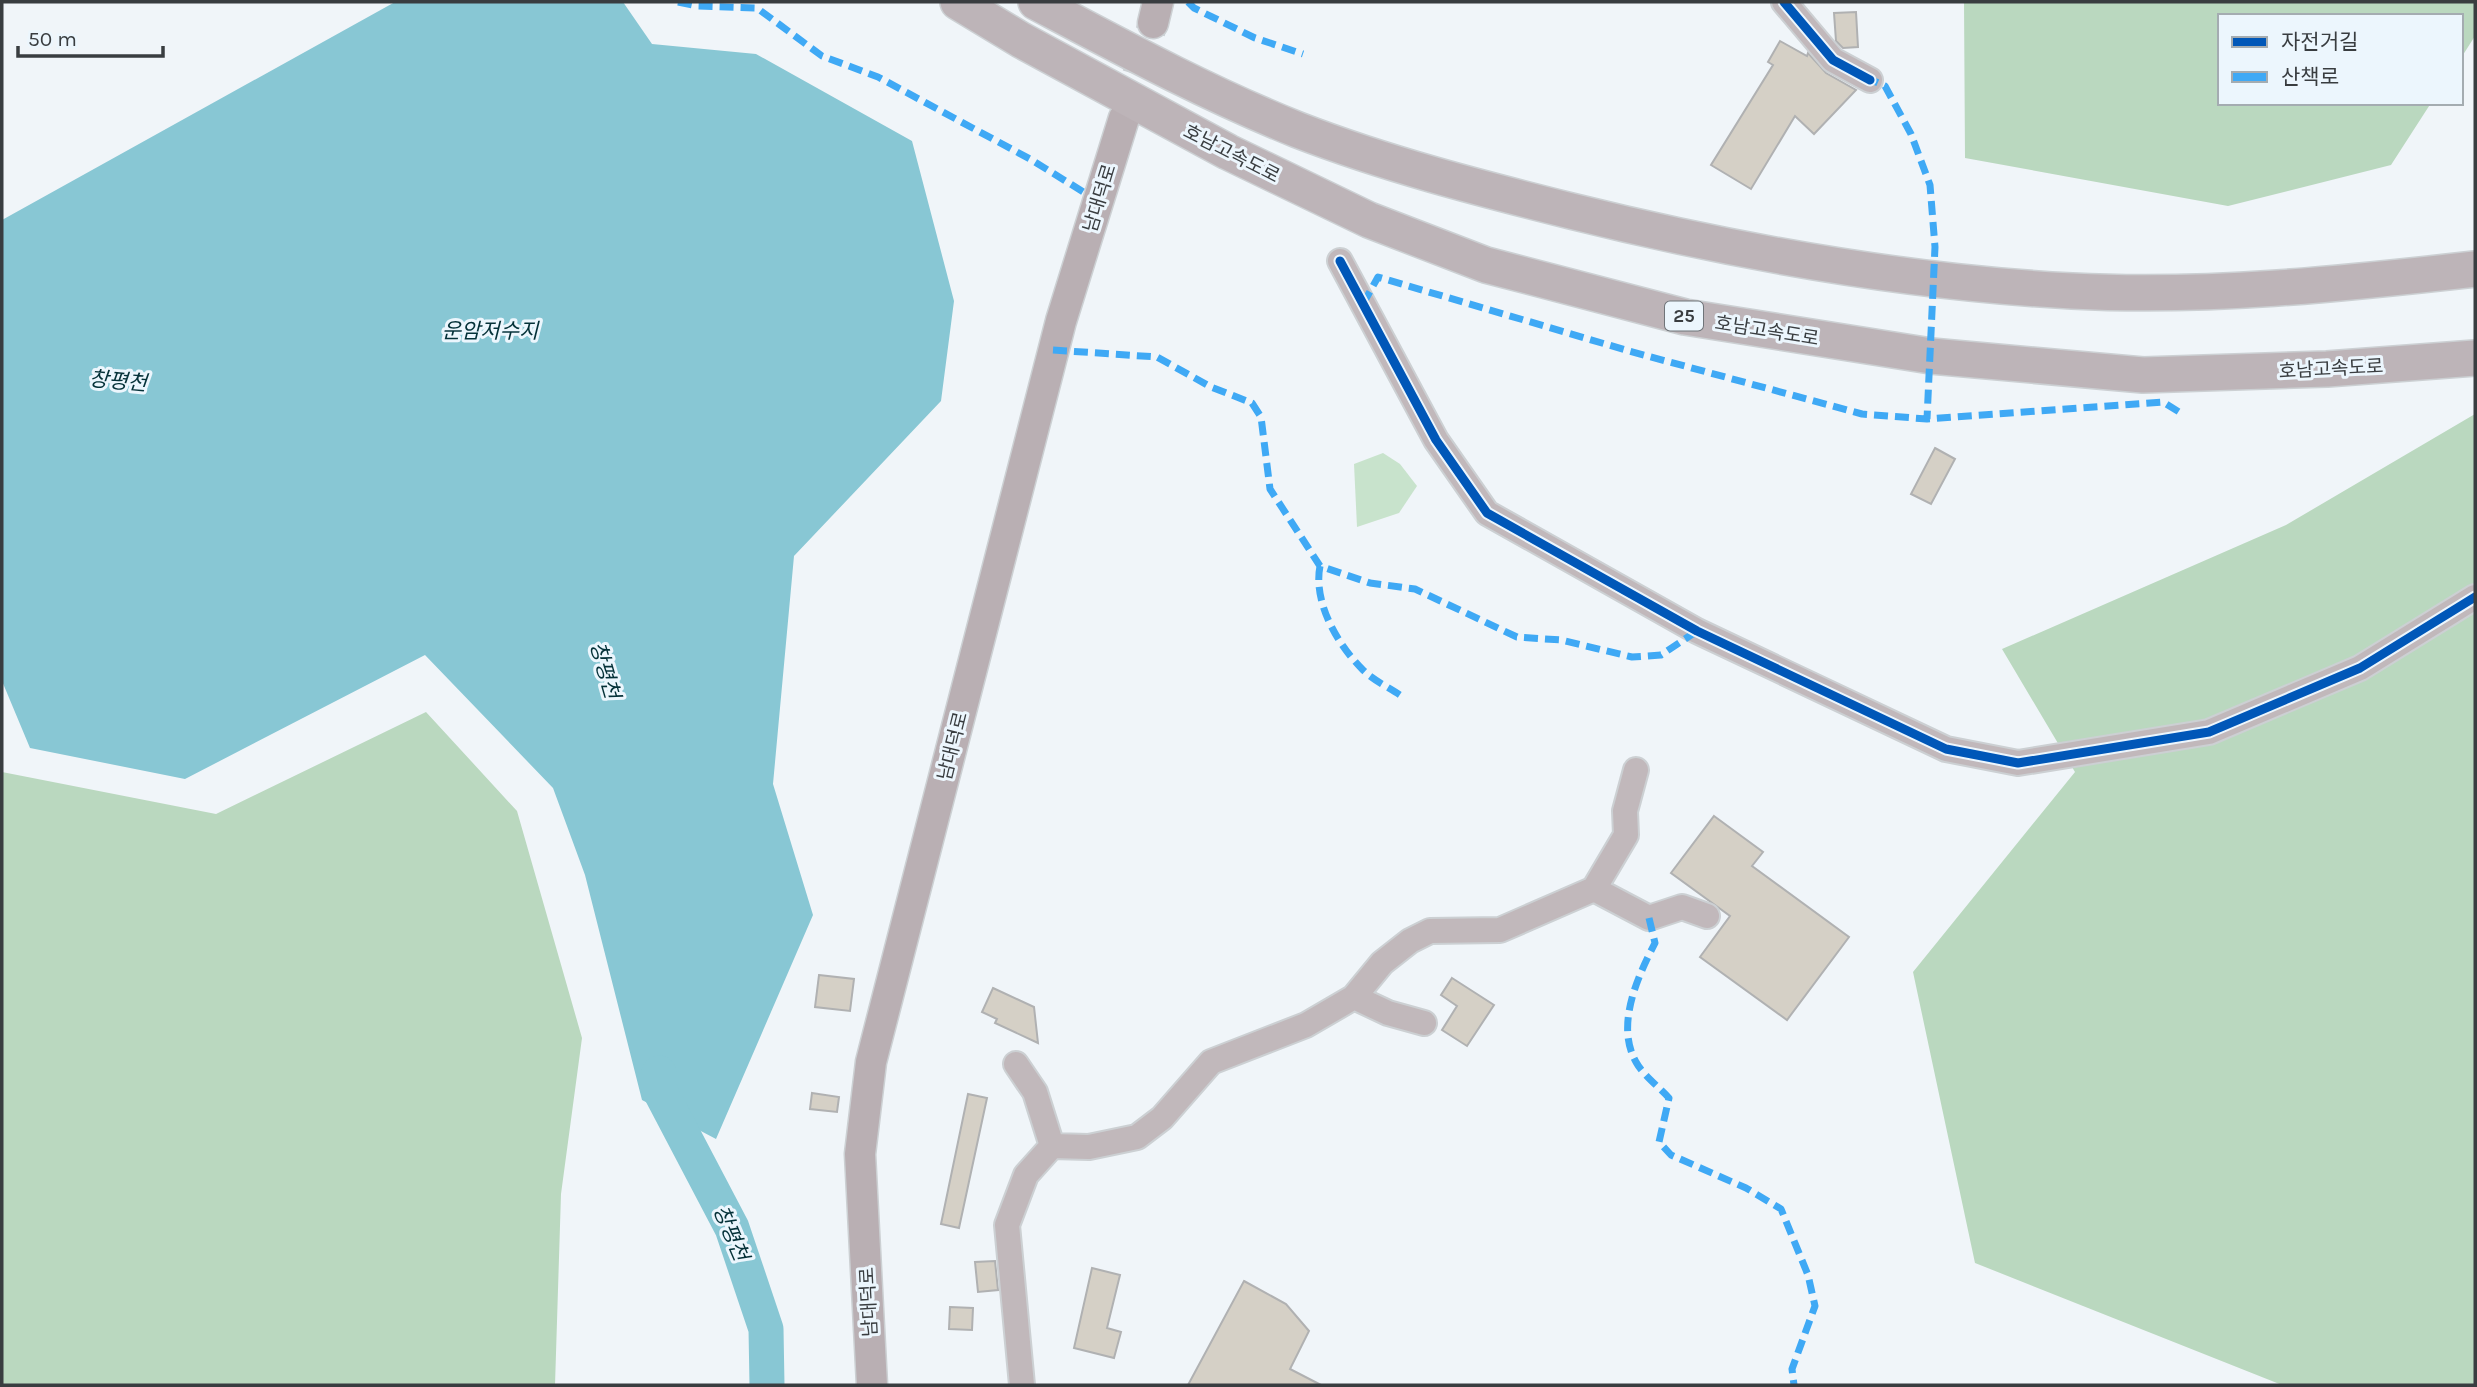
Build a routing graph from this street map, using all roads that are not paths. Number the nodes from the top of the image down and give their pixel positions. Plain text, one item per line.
1 (958, 2) edge
2 (1036, 2) edge
3 (1784, 2) edge
4 (1870, 79) dead end
5 (1124, 118) tunnel mouth
6 (1340, 261) dead end
7 (2475, 269) edge
8 (2475, 358) edge
9 (2475, 597) edge
10 (1636, 770) dead end
11 (1594, 888) junction
12 (1707, 916) dead end
13 (1354, 997) junction
14 (1424, 1023) dead end
15 (1016, 1064) dead end
16 (1052, 1146) junction
17 (872, 1385) edge
18 (1022, 1385) edge

1 - 8 highway, 호남고속도로 / 25
2 - 7 highway
3 - 4 street
5 - 17 main road, 남대덕로
6 - 9 street
10 - 11 street
11 - 12 street
11 - 13 street
13 - 14 street
13 - 16 street
15 - 16 street
16 - 18 street

